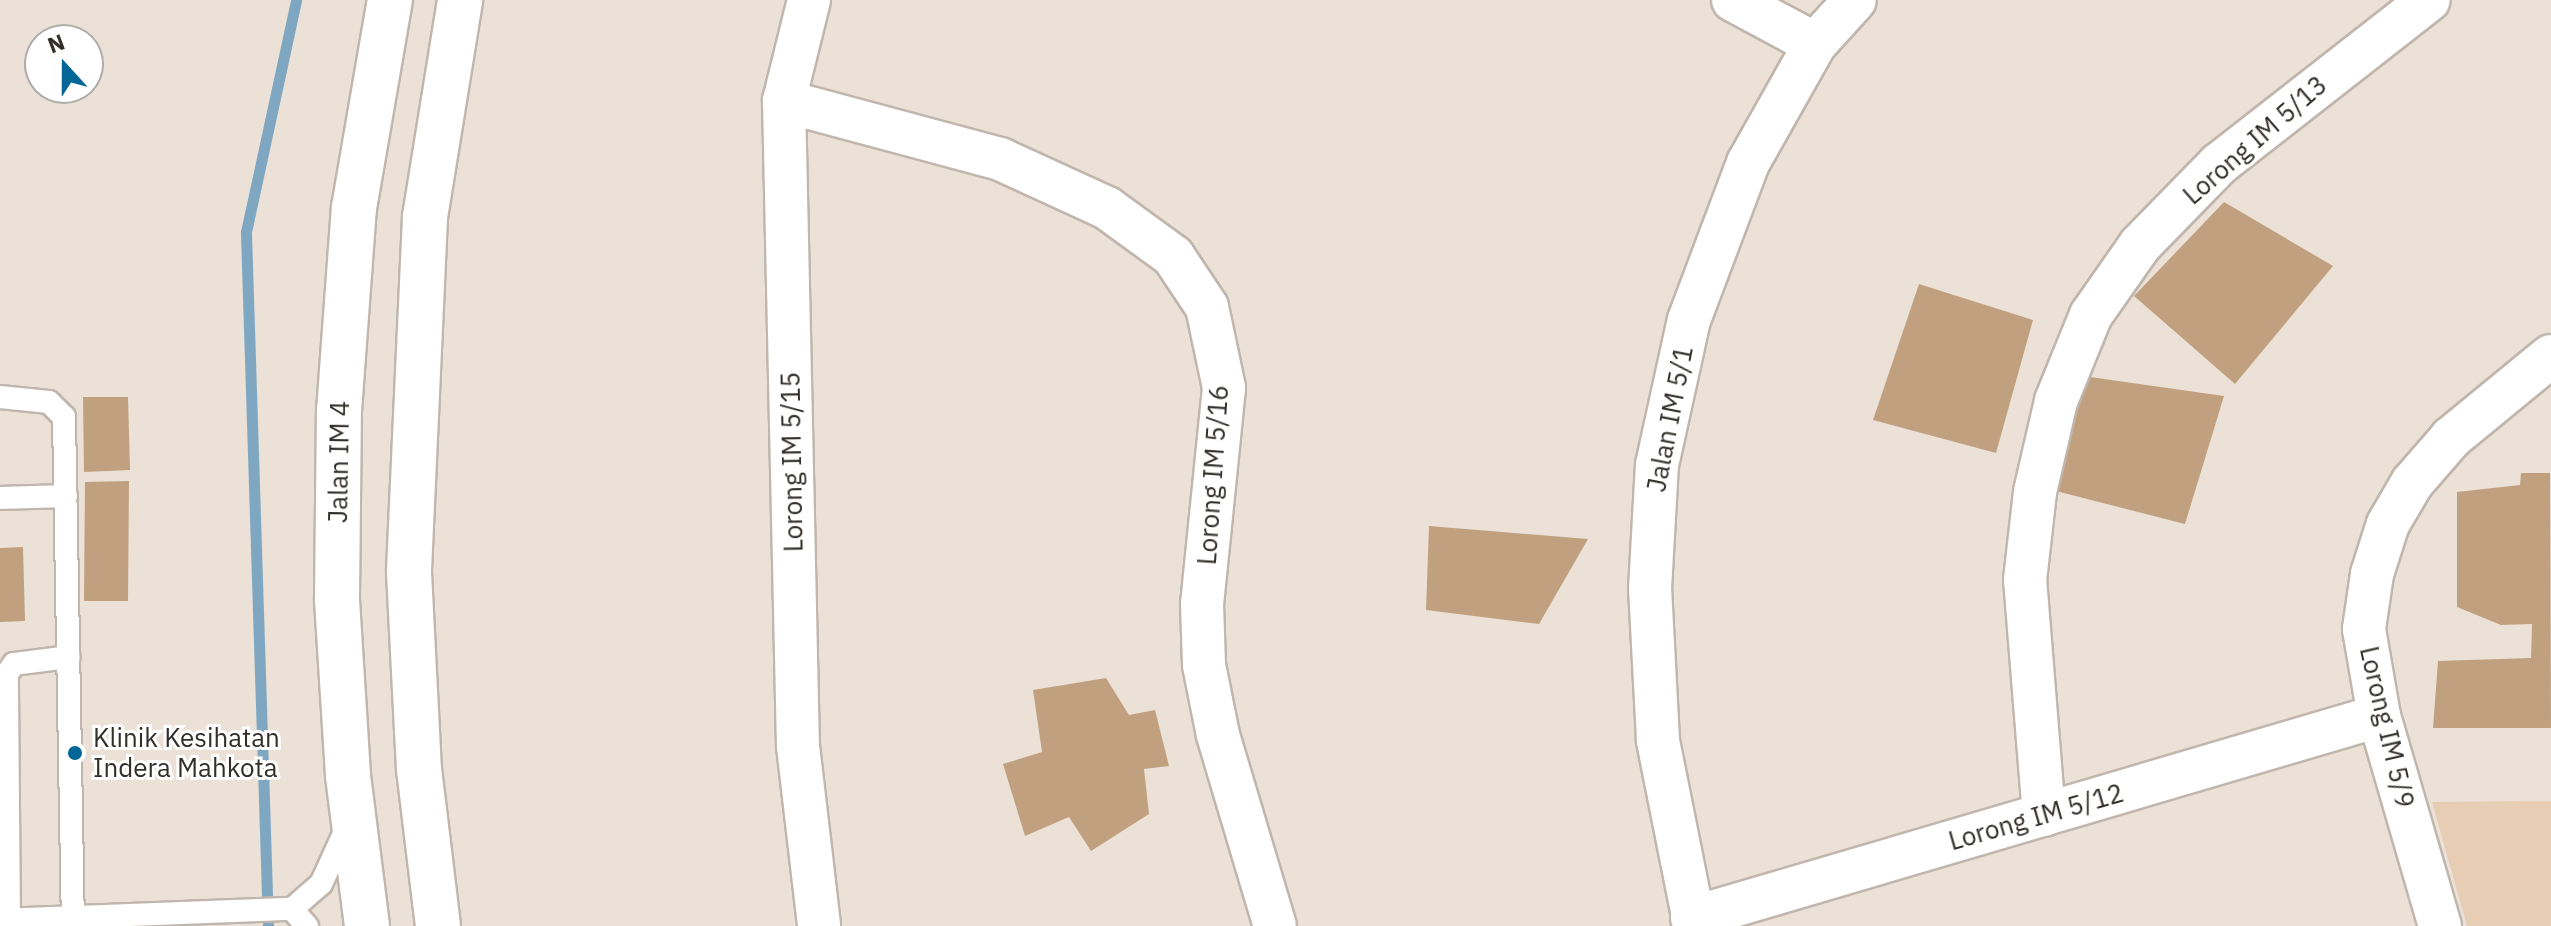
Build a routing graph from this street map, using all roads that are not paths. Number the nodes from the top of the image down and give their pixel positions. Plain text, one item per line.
1 (390, 0) edge
2 (460, 0) edge
3 (809, 0) edge
4 (1733, 0) edge
5 (1855, 0) edge
6 (2406, 6) edge
7 (1815, 44) junction
8 (784, 101) junction
9 (2551, 356) edge
10 (0, 397) edge
11 (66, 496) junction
12 (0, 498) edge
13 (69, 657) junction
14 (2379, 716) junction
15 (353, 813) junction
16 (2044, 815) junction
17 (286, 909) junction
18 (5, 920) edge
19 (73, 921) edge
20 (1694, 922) edge
21 (307, 926) edge
22 (367, 926) edge
23 (438, 926) edge
24 (819, 926) edge
25 (1275, 926) edge
26 (2440, 926) edge

1 - 15 street, Jalan IM 4
2 - 23 street
3 - 8 street, Lorong IM 5/15
4 - 7 street
5 - 7 street, Jalan IM 5/1
6 - 16 street, Lorong IM 5/13
7 - 20 street, Jalan IM 5/1
8 - 24 street, Lorong IM 5/15
8 - 25 street, Lorong IM 5/16
9 - 14 street, Lorong IM 5/9
10 - 11 lane
11 - 12 lane
11 - 13 lane
13 - 18 lane
13 - 19 lane
14 - 16 street, Lorong IM 5/12
14 - 26 street, Lorong IM 5/9
15 - 17 lane
15 - 22 street, Jalan IM 4
16 - 20 street, Lorong IM 5/12
17 - 19 lane
17 - 21 lane
18 - 19 lane

